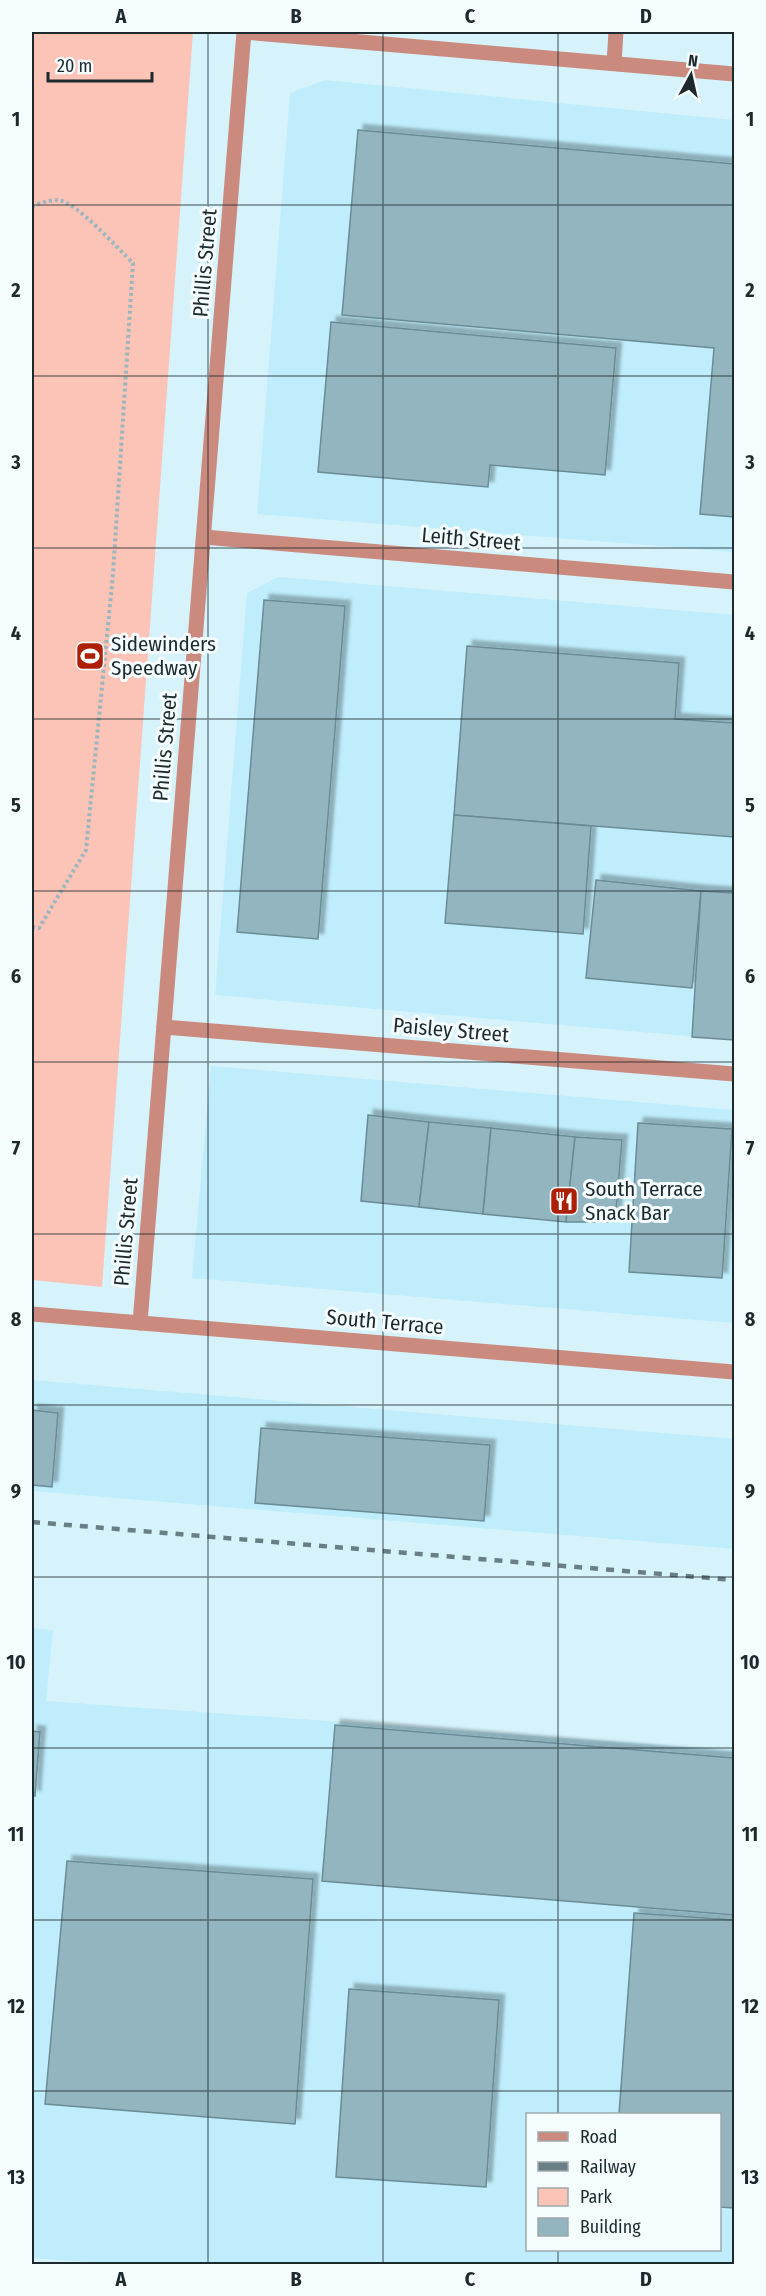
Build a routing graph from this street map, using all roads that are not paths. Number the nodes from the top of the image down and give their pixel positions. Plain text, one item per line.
1 (244, 32) edge
2 (616, 32) edge
3 (614, 63) junction
4 (735, 74) edge
5 (204, 537) junction
6 (735, 582) edge
7 (164, 1027) junction
8 (735, 1074) edge
9 (32, 1314) edge
10 (140, 1323) junction
11 (735, 1372) edge

1 - 3 street
1 - 5 street, Phillis Street
2 - 3 street
3 - 4 street
5 - 6 street, Leith Street
5 - 7 street, Phillis Street
7 - 8 street, Paisley Street
7 - 10 street, Phillis Street
9 - 10 street, South Terrace
10 - 11 street, South Terrace

